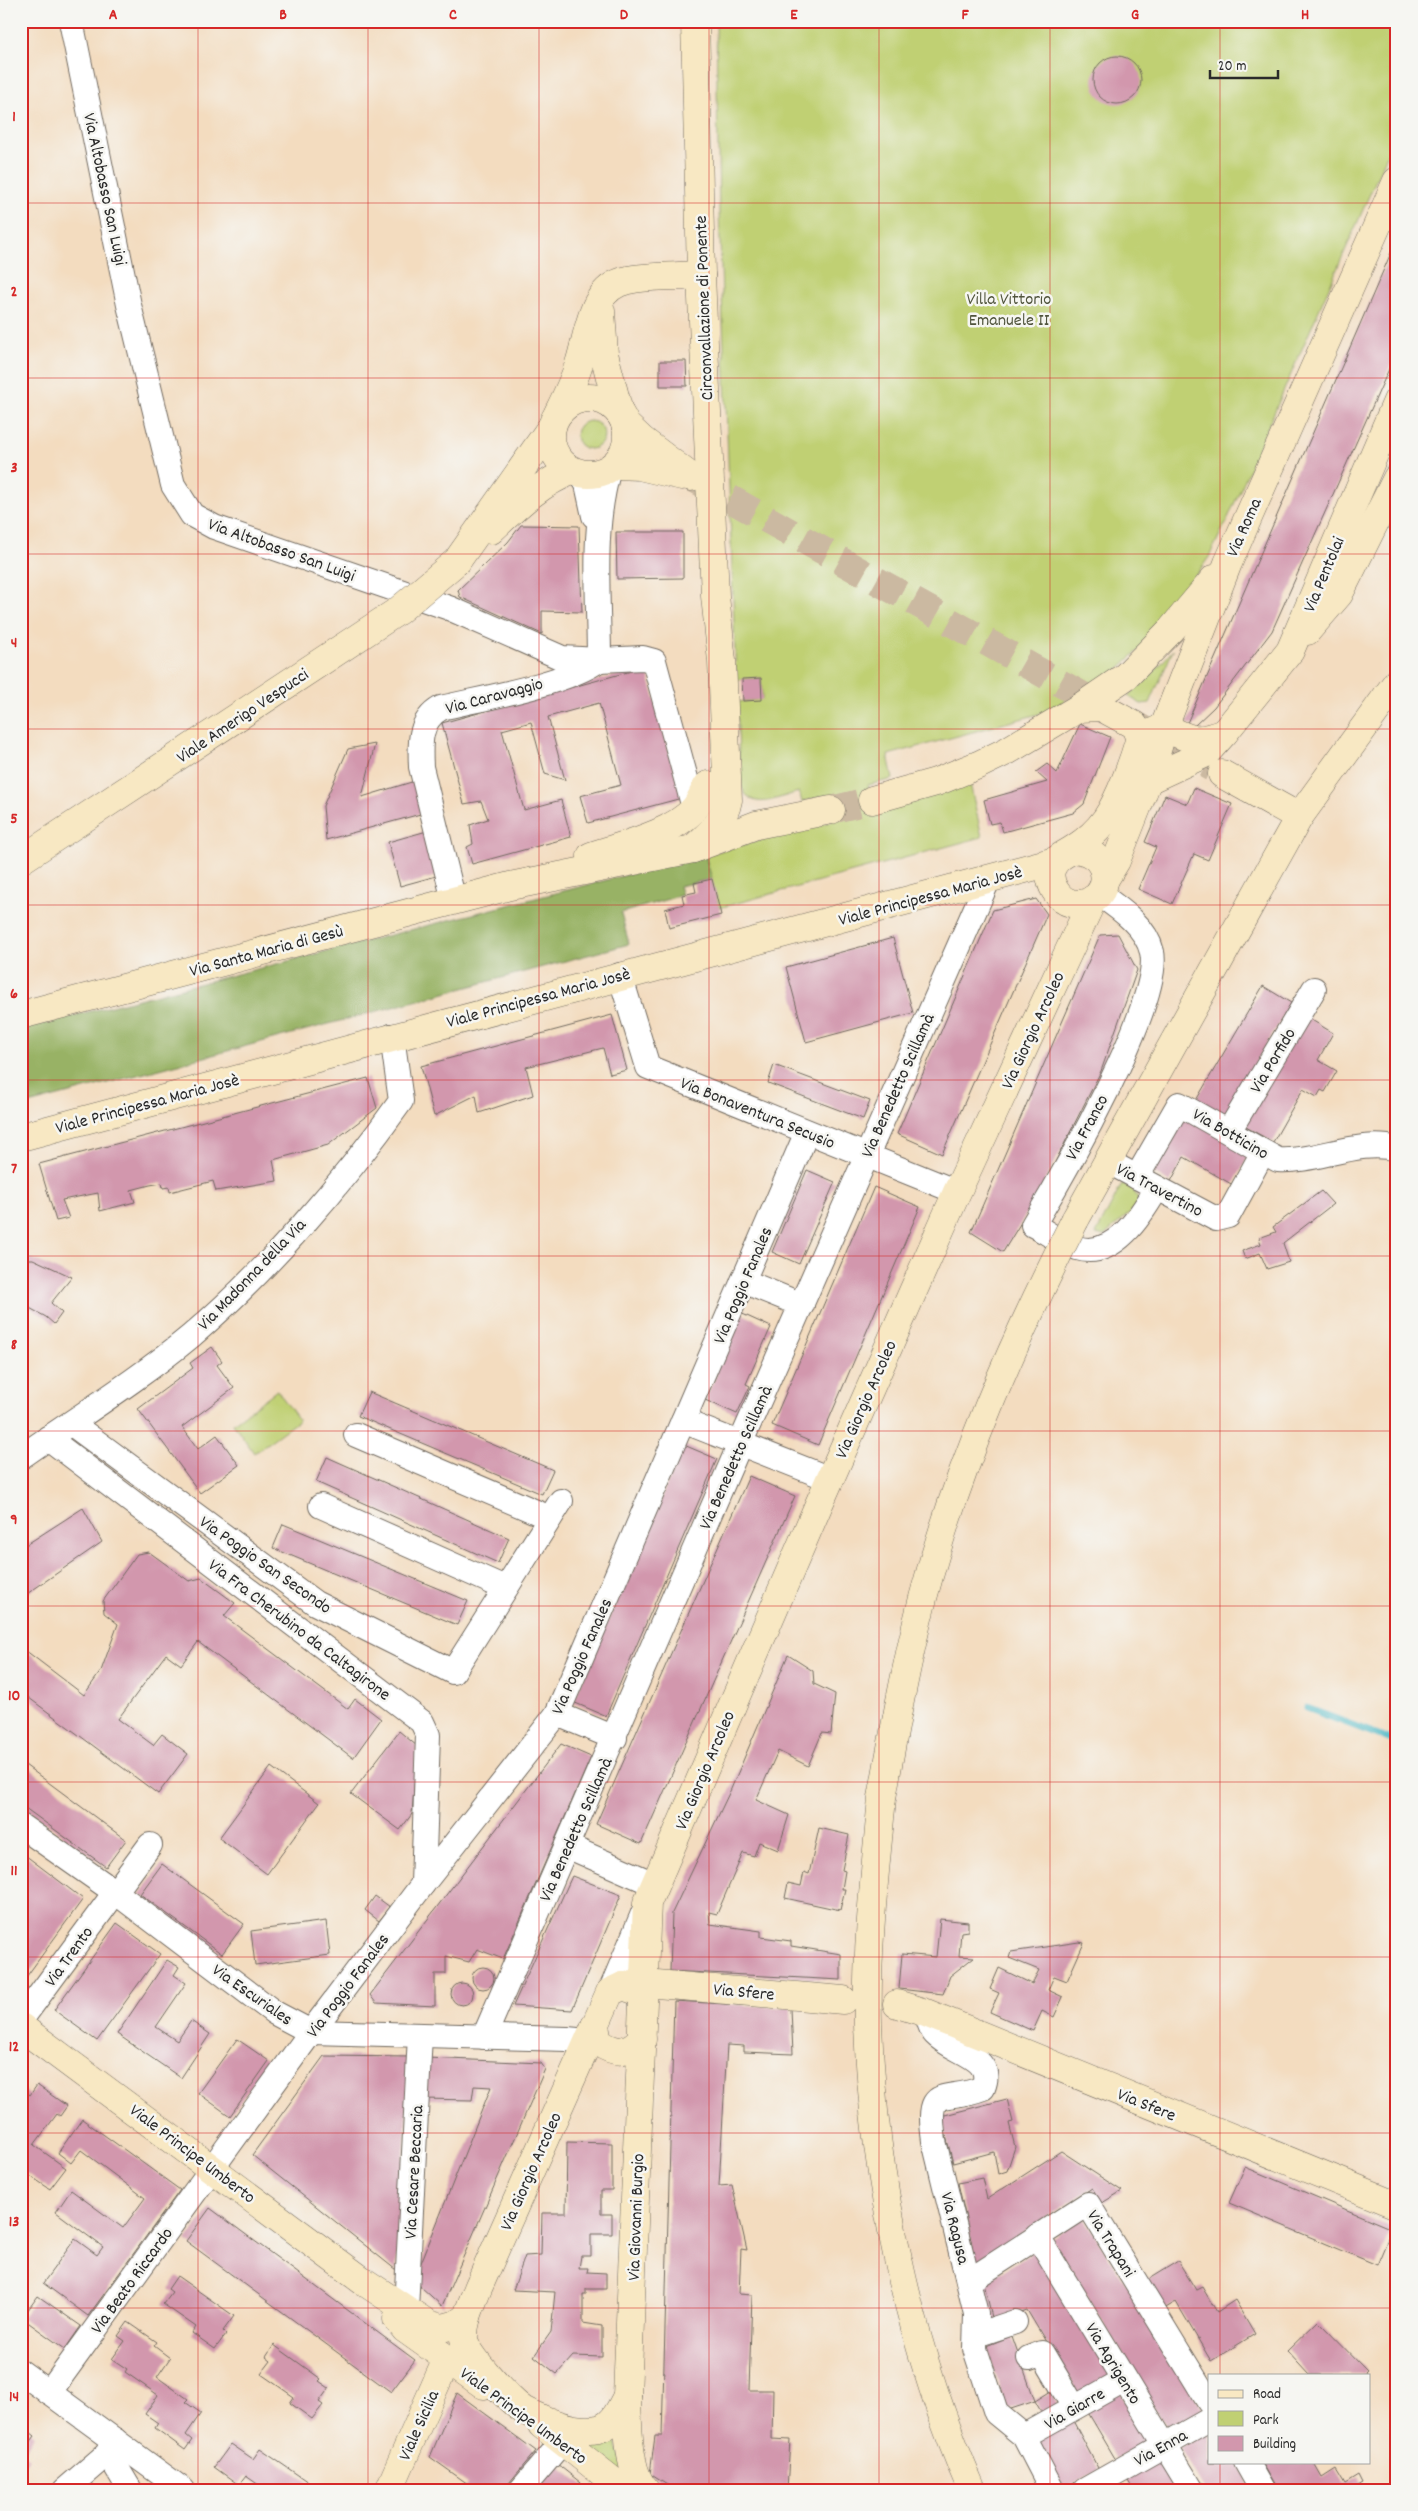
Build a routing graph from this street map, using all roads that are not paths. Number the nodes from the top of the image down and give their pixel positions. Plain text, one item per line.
1 (71, 21) edge
2 (695, 21) edge
3 (1397, 181) edge
4 (701, 275) junction
5 (601, 297) junction
6 (1397, 401) edge
7 (622, 418) junction
8 (555, 420) junction
9 (612, 467) junction
10 (576, 472) junction
11 (1397, 478) edge
12 (513, 497) junction
13 (598, 541) junction
14 (1228, 563) junction
15 (715, 596) junction
16 (1290, 651) junction
17 (599, 660) junction
18 (1397, 682) edge
19 (1079, 708) junction
20 (1152, 733) junction
21 (1224, 733) junction
22 (1222, 774) tunnel mouth
23 (1148, 780) junction
24 (708, 785) junction
25 (872, 800) tunnel mouth
26 (694, 808) junction
27 (831, 810) tunnel mouth
28 (725, 814) junction
29 (1299, 817) junction
30 (756, 825) junction
31 (693, 849) junction
32 (1065, 855) junction
33 (21, 860) edge
34 (989, 878) junction
35 (510, 886) junction
36 (1099, 891) junction
37 (454, 901) junction
38 (620, 975) junction
39 (1314, 989) dead end
40 (21, 1015) edge
41 (392, 1036) junction
42 (1229, 1131) junction
43 (807, 1132) junction
44 (21, 1137) edge
45 (1397, 1149) edge
46 (1263, 1152) junction
47 (866, 1156) junction
48 (1108, 1161) junction
49 (1147, 1183) junction
50 (957, 1192) junction
51 (743, 1280) junction
52 (802, 1305) junction
53 (683, 1422) junction
54 (72, 1424) junction
55 (356, 1434) dead end
56 (48, 1438) junction
57 (740, 1444) junction
58 (21, 1457) edge
59 (830, 1479) junction
60 (321, 1506) dead end
61 (505, 1588) junction
62 (557, 1714) junction
63 (615, 1738) junction
64 (21, 1826) edge
65 (150, 1845) dead end
66 (567, 1846) junction
67 (423, 1884) junction
68 (115, 1892) junction
69 (651, 1894) junction
70 (630, 1989) junction
71 (843, 2000) dead end
72 (897, 2004) dead end
73 (926, 2013) junction
74 (21, 2020) edge
75 (21, 2027) edge
76 (311, 2032) junction
77 (420, 2035) junction
78 (593, 2036) junction
79 (484, 2037) junction
80 (642, 2038) junction
81 (214, 2168) junction
82 (1397, 2205) edge
83 (1037, 2236) junction
84 (363, 2281) junction
85 (969, 2281) junction
86 (406, 2309) junction
87 (466, 2317) junction
88 (1015, 2322) dead end
89 (976, 2335) junction
90 (1029, 2358) dead end
91 (447, 2360) junction
92 (21, 2372) edge
93 (1124, 2380) junction
94 (49, 2393) junction
95 (627, 2396) junction
96 (1208, 2400) edge
97 (1074, 2407) junction
98 (523, 2410) junction
99 (1208, 2421) edge
100 (1024, 2436) junction
101 (563, 2441) junction
102 (1164, 2445) junction
103 (111, 2447) junction
104 (1247, 2464) edge
105 (1118, 2482) edge
106 (65, 2490) edge
107 (130, 2490) edge
108 (183, 2490) edge
109 (389, 2490) edge
110 (521, 2490) edge
111 (624, 2490) edge
112 (645, 2490) edge
113 (972, 2490) edge
114 (1052, 2490) edge
115 (1085, 2490) edge
116 (1192, 2490) edge
117 (1262, 2490) edge

1 - 17 street, Via Altobasso San Luigi
2 - 4 main road, Circonvallazione di Ponente
3 - 14 main road, Via Roma
4 - 5 main road
4 - 15 main road, Circonvallazione di Ponente
5 - 7 main road
5 - 8 main road
6 - 16 main road, Via Pentolai
7 - 8 main road
7 - 9 main road
7 - 9 main road
8 - 10 main road
8 - 12 main road
9 - 10 main road
9 - 13 street
10 - 12 main road
10 - 13 street
11 - 16 main road
12 - 33 main road, Viale Amerigo Vespucci, bridge
13 - 17 street
14 - 19 main road
14 - 20 main road, Via Roma
15 - 24 main road
15 - 28 main road
16 - 21 main road, Via Pentolai
17 - 26 street, Via Altobasso San Luigi
17 - 37 street, Via Caravaggio
18 - 29 main road
19 - 20 main road
19 - 25 main road
20 - 21 main road
20 - 23 main road, Via Roma
20 - 32 main road
21 - 23 main road, Via Pentolai
22 - 29 main road
23 - 36 main road, Via Roma
24 - 26 main road
24 - 28 main road
26 - 35 main road
27 - 30 main road
28 - 30 main road
28 - 31 main road
29 - 48 main road
30 - 31 main road
31 - 35 main road
32 - 34 main road, Viale Principessa Maria Josè
32 - 36 main road
32 - 36 main road
34 - 38 main road, Viale Principessa Maria Josè
34 - 47 street, Via Benedetto Scillamà
35 - 37 main road, Via Santa Maria di Gesù
36 - 49 street, Via Franco
36 - 50 main road, Via Giorgio Arcoleo
37 - 40 main road, Via Santa Maria di Gesù
38 - 41 main road, Viale Principessa Maria Josè
38 - 43 street, Via Bonaventura Secusio
39 - 42 street, Via Porfido
41 - 44 main road, Viale Principessa Maria Josè
41 - 54 street, Via Madonna della Via
42 - 46 street, Via Botticino
42 - 49 street, Via Botticino
43 - 47 street, Via Bonaventura Secusio
43 - 51 street, Via Poggio Fanales
45 - 46 street, Via Botticino
46 - 49 street, Via Travertino
47 - 50 street, Via Bonaventura Secusio
47 - 52 street, Via Benedetto Scillamà
48 - 49 street, Via Travertino
48 - 113 main road, bridge
50 - 59 main road, Via Giorgio Arcoleo
51 - 52 street
51 - 53 street, Via Poggio Fanales
52 - 57 street, Via Benedetto Scillamà
53 - 57 street
53 - 62 street, Via Poggio Fanales
54 - 56 street, Via Madonna della Via
54 - 61 street, Via Poggio San Secondo
55 - 61 street, Via Poggio San Secondo
56 - 58 street, Via Madonna della Via
56 - 67 street, Via Fra Cherubino da Caltagirone
57 - 59 street
57 - 63 street, Via Benedetto Scillamà
59 - 69 main road, Via Giorgio Arcoleo
60 - 61 street
62 - 63 street
62 - 67 street, Via Poggio Fanales
63 - 66 street, Via Benedetto Scillamà
64 - 68 street, Via Escuriales
65 - 68 street, Via Trento
66 - 69 street
66 - 79 street, Via Benedetto Scillamà
67 - 76 street, Via Poggio Fanales
68 - 74 street, Via Trento
68 - 76 street, Via Escuriales
69 - 70 main road, Via Giorgio Arcoleo
69 - 70 street, Via Giorgio Arcoleo
70 - 71 main road, Via Sfere
70 - 78 main road, Via Giorgio Arcoleo
70 - 80 main road, Via Giovanni Burgio
72 - 73 main road, Via Sfere
73 - 82 main road, Via Sfere
73 - 85 street, Via Ragusa
75 - 81 main road, Viale Principe Umberto
76 - 77 street, Via Escuriales
76 - 81 street, Via Poggio Fanales
77 - 79 street, Via Escuriales
77 - 86 street, Via Cesare Beccaria
78 - 79 street, Via Escuriales
78 - 80 main road
78 - 87 main road, Via Giorgio Arcoleo
80 - 95 main road, Via Giovanni Burgio
81 - 84 main road, Viale Principe Umberto
81 - 94 street, Via Beato Riccardo
83 - 85 street, Via Trapani
83 - 93 street, Via Agrigento
83 - 96 street, Via Trapani
84 - 86 main road
84 - 91 main road, Viale Principe Umberto
85 - 89 street, Via Ragusa
86 - 87 main road
87 - 98 main road
88 - 89 street
89 - 100 street, Via Ragusa
90 - 97 street
91 - 98 main road, Viale Principe Umberto
91 - 109 main road, Viale Sicilia
92 - 94 street
93 - 97 street, Via Giarre
93 - 102 street, Via Agrigento
94 - 103 street
95 - 98 main road
95 - 112 main road, Via Giovanni Burgio
97 - 100 street, Via Giarre
98 - 101 main road, Viale Principe Umberto
99 - 102 street, Via Enna
100 - 114 street, Via Ragusa
101 - 110 street
101 - 111 main road, Viale Principe Umberto
102 - 105 street, Via Enna
102 - 116 street, Via Agrigento
103 - 106 street
103 - 107 street
103 - 108 street
104 - 117 street
105 - 115 street, Via Enna

